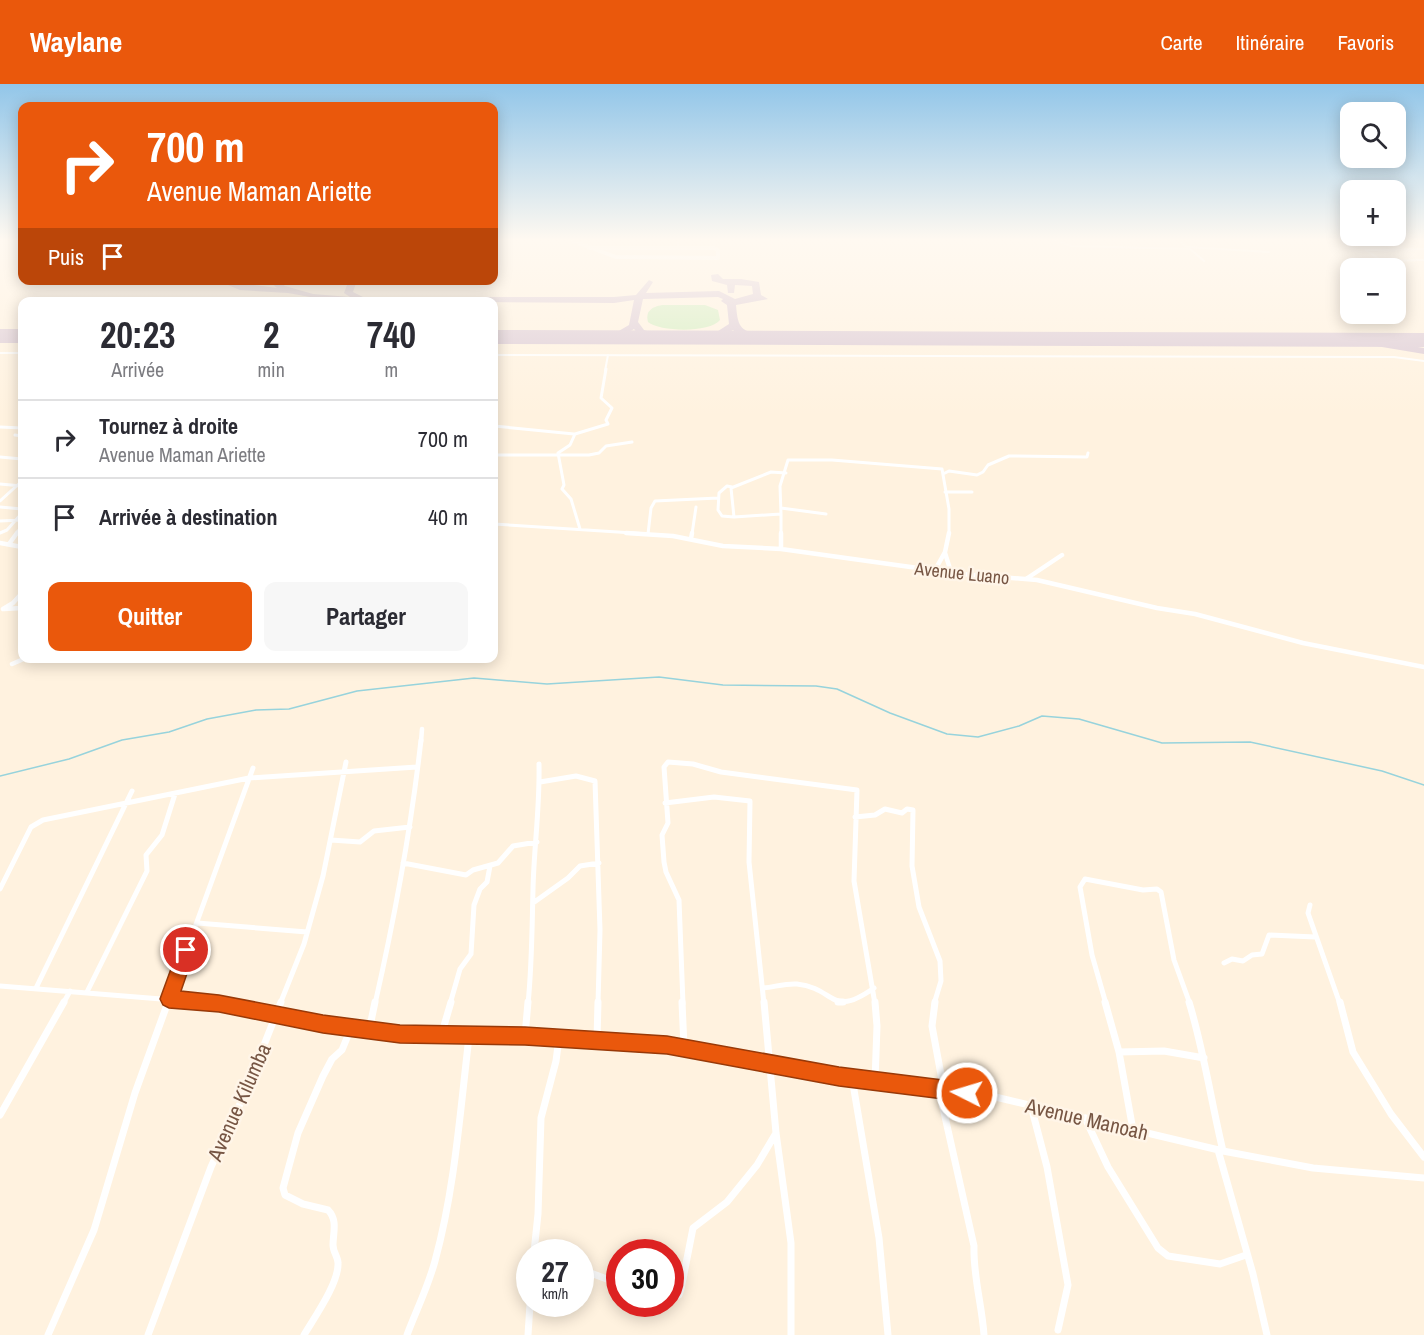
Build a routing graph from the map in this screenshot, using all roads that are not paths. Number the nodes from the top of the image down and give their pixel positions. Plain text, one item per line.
1 (0, 353) edge
2 (18, 353) edge
3 (498, 355) edge
4 (608, 355) junction
5 (1424, 361) edge
6 (498, 426) edge
7 (0, 427) edge
8 (18, 428) edge
9 (575, 434) junction
10 (15, 435) dead end
11 (18, 435) edge
12 (632, 442) dead end
13 (558, 453) junction
14 (1088, 453) dead end
15 (498, 455) edge
16 (0, 458) edge
17 (18, 458) edge
18 (786, 473) junction
19 (943, 474) junction
20 (0, 484) edge
21 (17, 486) joint
22 (732, 487) junction
23 (945, 492) junction
24 (972, 492) dead end
25 (718, 498) junction
26 (0, 501) edge
27 (0, 507) edge
28 (696, 507) dead end
29 (18, 510) edge
30 (781, 511) junction
31 (826, 514) dead end
32 (18, 516) edge
33 (734, 518) junction
34 (15, 520) joint
35 (0, 521) edge
36 (8, 523) junction
37 (498, 524) edge
38 (580, 529) junction
39 (18, 532) edge
40 (0, 533) edge
41 (648, 535) junction
42 (691, 538) junction
43 (0, 543) edge
44 (9, 544) junction
45 (18, 545) edge
46 (781, 549) junction
47 (945, 553) junction
48 (1062, 555) dead end
49 (935, 570) junction
50 (951, 572) junction
51 (960, 574) junction
52 (1026, 579) junction
53 (960, 581) dead end
54 (18, 597) edge
55 (18, 608) edge
56 (1, 609) edge
57 (18, 661) edge
58 (12, 664) dead end
59 (1424, 667) edge
60 (423, 729) dead end
61 (346, 762) dead end
62 (539, 764) dead end
63 (417, 767) junction
64 (253, 768) dead end
65 (344, 773) junction
66 (249, 778) junction
67 (540, 782) junction
68 (132, 791) dead end
69 (175, 794) junction
70 (127, 803) junction
71 (665, 803) junction
72 (855, 817) junction
73 (410, 827) junction
74 (331, 840) junction
75 (537, 842) junction
76 (403, 863) junction
77 (599, 863) junction
78 (490, 866) junction
79 (0, 889) edge
80 (533, 903) junction
81 (1310, 906) dead end
82 (197, 923) junction
83 (308, 932) junction
84 (1315, 937) junction
85 (1224, 963) dead end
86 (0, 986) edge
87 (36, 988) junction
88 (764, 988) junction
89 (874, 988) junction
90 (70, 991) junction
91 (87, 992) junction
92 (169, 999) junction
93 (278, 1014) junction
94 (351, 1028) junction
95 (369, 1031) junction
96 (441, 1036) junction
97 (525, 1036) junction
98 (469, 1037) junction
99 (559, 1038) junction
100 (597, 1040) junction
101 (684, 1047) junction
102 (1119, 1052) junction
103 (1204, 1058) junction
104 (771, 1064) junction
105 (852, 1078) junction
106 (875, 1081) junction
107 (941, 1090) junction
108 (1030, 1106) junction
109 (0, 1115) edge
110 (1084, 1119) junction
111 (1133, 1130) junction
112 (776, 1133) junction
113 (1221, 1150) junction
114 (1424, 1157) edge
115 (1424, 1178) edge
116 (535, 1239) edge
117 (1246, 1255) junction
118 (684, 1274) edge
119 (529, 1317) edge
120 (1058, 1330) dead end
121 (48, 1335) edge
122 (148, 1335) edge
123 (304, 1335) edge
124 (407, 1335) edge
125 (528, 1335) edge
126 (791, 1335) edge
127 (888, 1335) edge
128 (984, 1335) edge
129 (1267, 1335) edge

1 - 2 street
3 - 4 street
4 - 5 street
4 - 9 street
6 - 9 street
7 - 8 street
9 - 13 street
10 - 11 street
12 - 13 street
13 - 15 street
13 - 38 street
14 - 19 street
16 - 17 street
18 - 19 street
18 - 22 street
18 - 30 street
19 - 23 street
20 - 21 street
21 - 26 street
22 - 25 street
22 - 33 street
23 - 24 street
23 - 47 street
25 - 33 street
25 - 41 street
27 - 29 street
28 - 42 street
30 - 31 street
30 - 33 street
30 - 46 street
32 - 34 street
34 - 36 street
35 - 36 street
36 - 40 street
37 - 38 street, Avenue Luano
38 - 41 street, Avenue Luano
39 - 44 street
41 - 42 street, Avenue Luano
42 - 46 street, Avenue Luano
43 - 44 street
44 - 45 street
46 - 49 street, Avenue Luano
47 - 49 street
47 - 50 street
48 - 52 street
49 - 50 street, Avenue Luano
50 - 51 street, Avenue Luano
51 - 52 street, Avenue Luano
51 - 53 street
52 - 59 street, Avenue Luano
54 - 56 street
55 - 56 street
57 - 58 street
60 - 63 street
61 - 65 street, Avenue Kilumba
62 - 67 street
63 - 65 street
63 - 73 street
64 - 66 street
65 - 66 street
65 - 74 street, Avenue Kilumba
66 - 69 street
66 - 82 street
67 - 75 street
67 - 77 street
68 - 70 street
69 - 70 street
69 - 91 street
70 - 79 street
70 - 87 street
71 - 72 street
71 - 88 street
71 - 101 street
72 - 89 street
72 - 107 street
73 - 74 street
73 - 76 street
74 - 83 street, Avenue Kilumba
75 - 78 street
75 - 80 street
76 - 78 street
76 - 95 street
77 - 80 street
77 - 100 street
78 - 96 street
80 - 97 street
81 - 84 street
82 - 83 street
82 - 92 street
83 - 93 street, Avenue Kilumba
84 - 85 street
84 - 114 street
86 - 87 street, Avenue Manoah
87 - 90 street, Avenue Manoah
88 - 89 street
88 - 104 street
89 - 106 street
90 - 91 street, Avenue Manoah
90 - 109 street
91 - 92 street, Avenue Manoah
92 - 93 street, Avenue Manoah
92 - 121 street
93 - 94 street, Avenue Manoah
93 - 122 street, Avenue Kilumba
94 - 95 street, Avenue Manoah
94 - 123 street
95 - 96 street, Avenue Manoah
96 - 98 street, Avenue Manoah
97 - 98 street, Avenue Manoah
97 - 99 street, Avenue Manoah
98 - 124 street
99 - 100 street, Avenue Manoah
99 - 116 street
100 - 101 street, Avenue Manoah
101 - 104 street, Avenue Manoah
102 - 103 street
102 - 103 street
102 - 111 street
103 - 113 street
104 - 105 street, Avenue Manoah
104 - 112 street
105 - 106 street, Avenue Manoah
105 - 127 street
106 - 107 street, Avenue Manoah
107 - 108 street, Avenue Manoah
107 - 128 street
108 - 110 street, Avenue Manoah
108 - 120 street
110 - 111 street, Avenue Manoah
110 - 117 street
111 - 113 street, Avenue Manoah
112 - 118 street
112 - 126 street
113 - 115 street, Avenue Manoah
113 - 117 street
117 - 129 street
119 - 125 street

